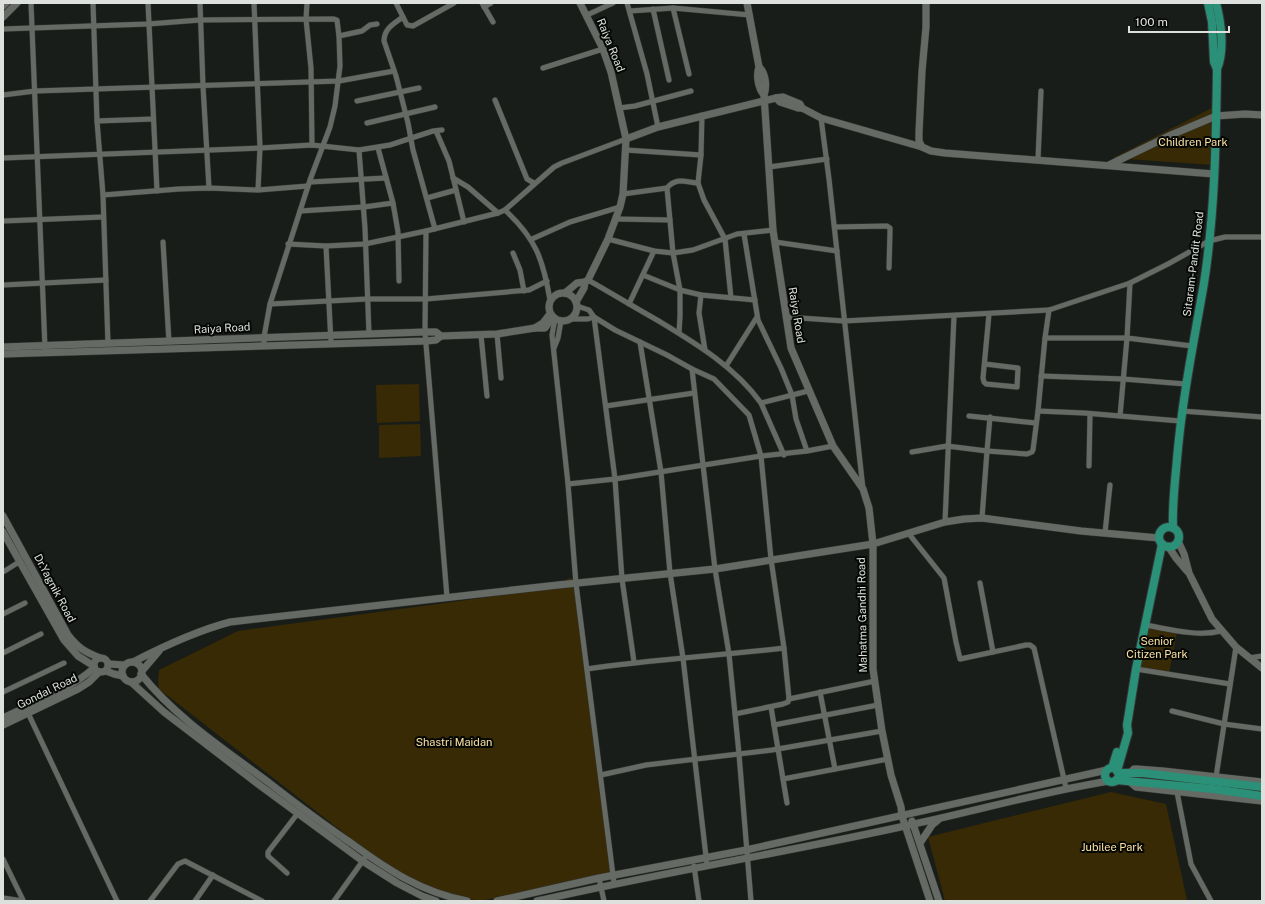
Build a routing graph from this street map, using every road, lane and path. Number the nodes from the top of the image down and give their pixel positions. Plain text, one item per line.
1 (6, 3) edge
2 (17, 3) edge
3 (31, 3) edge
4 (93, 3) edge
5 (148, 3) edge
6 (200, 3) edge
7 (254, 3) edge
8 (307, 3) edge
9 (396, 3) edge
10 (454, 3) edge
11 (491, 3) edge
12 (580, 3) edge
13 (613, 3) edge
14 (627, 3) edge
15 (747, 3) edge
16 (926, 3) edge
17 (1208, 3) edge
18 (1216, 3) edge
19 (483, 5) edge
20 (3, 6) edge
21 (673, 8) junction
22 (653, 9) junction
23 (630, 11) junction
24 (587, 15) junction
25 (750, 15) junction
26 (3, 17) edge
27 (403, 17) junction
28 (306, 19) junction
29 (200, 20) junction
30 (255, 20) junction
31 (492, 22) dead end
32 (148, 24) junction
33 (377, 24) dead end
34 (94, 25) junction
35 (3, 28) edge
36 (33, 28) junction
37 (339, 36) junction
38 (603, 49) junction
39 (543, 68) dead end
40 (1217, 69) junction
41 (394, 71) junction
42 (689, 74) dead end
43 (669, 80) dead end
44 (310, 81) junction
45 (339, 81) junction
46 (258, 83) junction
47 (203, 86) junction
48 (151, 87) junction
49 (419, 88) dead end
50 (96, 90) junction
51 (35, 91) junction
52 (691, 91) dead end
53 (1041, 91) dead end
54 (400, 92) junction
55 (3, 95) edge
56 (764, 98) junction
57 (495, 100) dead end
58 (652, 100) junction
59 (357, 101) dead end
60 (435, 107) dead end
61 (619, 108) junction
62 (406, 114) junction
63 (702, 115) junction
64 (1262, 115) edge
65 (1216, 116) junction
66 (821, 118) junction
67 (153, 120) junction
68 (97, 121) junction
69 (367, 123) dead end
70 (658, 127) junction
71 (626, 138) junction
72 (411, 139) junction
73 (312, 145) junction
74 (322, 147) junction
75 (922, 147) junction
76 (260, 148) junction
77 (378, 148) junction
78 (207, 150) junction
79 (359, 150) junction
80 (626, 150) junction
81 (154, 153) junction
82 (100, 155) junction
83 (701, 155) junction
84 (38, 157) junction
85 (3, 158) edge
86 (827, 159) junction
87 (1038, 159) junction
88 (1107, 165) junction
89 (769, 167) junction
90 (1214, 174) junction
91 (386, 178) junction
92 (453, 178) junction
93 (362, 180) junction
94 (534, 183) junction
95 (698, 183) junction
96 (309, 184) junction
97 (209, 188) junction
98 (667, 188) junction
99 (258, 190) junction
100 (456, 190) junction
101 (157, 191) junction
102 (623, 194) junction
103 (103, 195) junction
104 (427, 198) junction
105 (393, 203) junction
106 (364, 207) junction
107 (620, 207) junction
108 (505, 210) junction
109 (300, 211) junction
110 (498, 213) junction
111 (103, 217) junction
112 (40, 219) junction
113 (616, 219) junction
114 (670, 220) junction
115 (3, 221) edge
116 (464, 222) junction
117 (834, 227) junction
118 (435, 229) junction
119 (773, 230) junction
120 (426, 231) junction
121 (744, 234) junction
122 (1262, 237) edge
123 (399, 238) junction
124 (532, 239) junction
125 (608, 239) junction
126 (725, 239) junction
127 (1209, 241) junction
128 (163, 242) dead end
129 (775, 242) junction
130 (288, 244) junction
131 (365, 244) junction
132 (326, 246) junction
133 (654, 251) junction
134 (837, 251) junction
135 (512, 253) dead end
136 (673, 253) junction
137 (889, 268) dead end
138 (643, 275) junction
139 (106, 280) junction
140 (399, 281) dead end
141 (547, 281) junction
142 (586, 281) junction
143 (43, 283) junction
144 (1130, 283) junction
145 (3, 285) edge
146 (524, 290) junction
147 (680, 290) junction
148 (565, 293) junction
149 (701, 295) junction
150 (731, 298) junction
151 (367, 299) junction
152 (426, 299) junction
153 (550, 300) junction
154 (755, 300) junction
155 (328, 301) junction
156 (270, 304) junction
157 (577, 304) junction
158 (628, 304) junction
159 (1049, 310) junction
160 (990, 314) junction
161 (954, 316) junction
162 (594, 317) junction
163 (758, 317) junction
164 (786, 317) junction
165 (555, 318) junction
166 (571, 319) junction
167 (844, 321) junction
168 (425, 332) junction
169 (679, 333) junction
170 (369, 334) junction
171 (497, 334) junction
172 (330, 335) junction
173 (441, 336) junction
174 (481, 336) junction
175 (264, 337) junction
176 (1045, 338) junction
177 (1127, 338) junction
178 (426, 341) junction
179 (169, 342) junction
180 (640, 342) junction
181 (108, 344) junction
182 (331, 344) junction
183 (264, 345) junction
184 (1192, 346) junction
185 (3, 347) edge
186 (45, 349) junction
187 (705, 350) junction
188 (3, 354) edge
189 (985, 364) junction
190 (726, 366) junction
191 (692, 370) junction
192 (1041, 376) junction
193 (501, 378) dead end
194 (1123, 379) junction
195 (1186, 384) junction
196 (808, 391) junction
197 (694, 393) junction
198 (792, 395) junction
199 (487, 396) dead end
200 (650, 399) junction
201 (761, 403) junction
202 (606, 406) junction
203 (1038, 411) junction
204 (1182, 411) junction
205 (1090, 414) junction
206 (969, 416) dead end
207 (1120, 416) junction
208 (1262, 417) edge
209 (990, 418) junction
210 (1180, 421) junction
211 (1036, 423) junction
212 (833, 446) junction
213 (947, 446) junction
214 (808, 451) junction
215 (987, 451) junction
216 (912, 452) dead end
217 (784, 455) junction
218 (761, 456) junction
219 (703, 465) junction
220 (1088, 466) dead end
221 (661, 472) junction
222 (615, 479) junction
223 (568, 484) junction
224 (1110, 485) dead end
225 (863, 489) junction
226 (1172, 505) junction
227 (3, 516) edge
228 (982, 518) junction
229 (945, 522) junction
230 (1164, 528) junction
231 (1173, 528) junction
232 (3, 532) edge
233 (1105, 533) junction
234 (909, 534) junction
235 (1178, 541) junction
236 (1163, 543) junction
237 (873, 544) junction
238 (771, 559) junction
239 (19, 562) junction
240 (715, 569) junction
241 (3, 572) edge
242 (670, 573) junction
243 (1189, 573) junction
244 (622, 578) junction
245 (980, 583) dead end
246 (576, 584) junction
247 (447, 598) junction
248 (24, 603) dead end
249 (3, 614) edge
250 (1145, 625) junction
251 (1221, 631) junction
252 (41, 634) dead end
253 (162, 648) junction
254 (784, 648) junction
255 (1236, 648) junction
256 (993, 652) junction
257 (3, 653) edge
258 (729, 654) junction
259 (1262, 656) edge
260 (100, 658) junction
261 (683, 658) junction
262 (1249, 658) junction
263 (133, 662) junction
264 (634, 662) junction
265 (64, 663) dead end
266 (124, 665) junction
267 (107, 668) junction
268 (1262, 668) edge
269 (96, 669) junction
270 (587, 669) junction
271 (1136, 669) junction
272 (141, 672) junction
273 (123, 676) junction
274 (874, 681) junction
275 (131, 682) junction
276 (1230, 684) junction
277 (3, 692) edge
278 (820, 692) junction
279 (789, 699) junction
280 (878, 705) junction
281 (771, 706) junction
282 (1172, 711) dead end
283 (28, 712) junction
284 (735, 714) junction
285 (824, 716) junction
286 (3, 718) edge
287 (1224, 724) junction
288 (3, 725) edge
289 (774, 725) junction
290 (1262, 730) edge
291 (882, 731) junction
292 (829, 740) junction
293 (778, 749) junction
294 (739, 754) junction
295 (888, 758) junction
296 (694, 759) junction
297 (836, 769) junction
298 (1113, 774) junction
299 (601, 775) junction
300 (1130, 777) junction
301 (1216, 777) junction
302 (783, 779) junction
303 (1064, 779) junction
304 (1262, 782) edge
305 (1262, 787) edge
306 (1066, 788) junction
307 (1177, 792) junction
308 (1262, 796) edge
309 (1262, 801) edge
310 (786, 804) dead end
311 (298, 813) junction
312 (906, 815) junction
313 (942, 818) junction
314 (914, 824) junction
315 (905, 826) junction
316 (920, 843) junction
317 (746, 854) junction
318 (365, 858) junction
319 (3, 859) edge
320 (707, 862) junction
321 (694, 864) junction
322 (287, 873) dead end
323 (213, 875) junction
324 (599, 878) junction
325 (614, 879) junction
326 (601, 886) junction
327 (3, 898) edge
328 (423, 899) edge
329 (23, 900) edge
330 (117, 901) edge
331 (150, 901) edge
332 (195, 901) edge
333 (261, 901) edge
334 (334, 901) edge
335 (436, 901) edge
336 (467, 901) edge
337 (497, 901) edge
338 (537, 901) edge
339 (604, 901) edge
340 (699, 901) edge
341 (751, 901) edge
342 (930, 901) edge
343 (939, 901) edge
344 (1211, 901) edge

1 - 20 street
2 - 26 street
3 - 36 street
4 - 34 street
5 - 32 street
6 - 29 street
7 - 30 street
8 - 28 street
9 - 27 street
10 - 27 street
11 - 19 street
12 - 24 street, Raiya Road
13 - 24 street
14 - 23 street
15 - 25 street, Raiya Road
16 - 75 street
17 - 40 main road, Sitaram-Pandit Road
18 - 40 main road
19 - 31 street
21 - 22 street
21 - 25 street
21 - 42 street
22 - 23 street
22 - 43 street
23 - 58 street
24 - 38 street, Raiya Road
25 - 56 street, Raiya Road
27 - 41 street
28 - 30 street
28 - 37 street
28 - 44 street
29 - 30 street
29 - 32 street
29 - 47 street
30 - 46 street
32 - 34 street
32 - 48 street
33 - 37 street
34 - 36 street
34 - 50 street
35 - 36 street
36 - 51 street
37 - 45 street
38 - 39 street
38 - 61 street, Raiya Road
40 - 65 main road, Sitaram-Pandit Road
41 - 45 street
41 - 54 street
44 - 45 street
44 - 46 street
44 - 73 street
45 - 74 street
46 - 47 street
46 - 76 street
47 - 48 street
47 - 78 street
48 - 50 street
48 - 67 street
49 - 54 street
50 - 51 street
50 - 68 street
51 - 55 street
51 - 84 street
52 - 58 street
53 - 87 street
54 - 59 street
54 - 62 street
56 - 63 street
56 - 66 street
56 - 89 street, Raiya Road
57 - 94 street
58 - 61 street
58 - 70 street
60 - 62 street
61 - 71 street, Raiya Road
62 - 69 street
62 - 72 street
63 - 70 street
63 - 83 street
64 - 65 street
65 - 88 street
65 - 90 main road, Sitaram-Pandit Road
66 - 75 street
66 - 86 street
67 - 68 street
67 - 81 street
68 - 82 street
70 - 71 street
71 - 80 street, Raiya Road
71 - 94 street
72 - 77 street
72 - 92 street
72 - 104 street
73 - 74 street
73 - 76 street
74 - 79 street
74 - 96 street
75 - 87 street
76 - 78 street
76 - 99 street
77 - 79 street
77 - 91 street
78 - 81 street
78 - 97 street
79 - 93 street
80 - 83 street
80 - 102 street, Raiya Road
81 - 82 street
81 - 101 street
82 - 84 street
82 - 103 street
83 - 95 street
84 - 85 street
84 - 112 street
86 - 89 street
86 - 117 street
87 - 88 street
88 - 90 street
89 - 119 street, Raiya Road
90 - 127 main road, Sitaram-Pandit Road
91 - 93 street
91 - 105 street
92 - 100 street
92 - 110 street
93 - 96 street
93 - 106 street
94 - 108 street
95 - 98 street
95 - 126 street
96 - 99 street
96 - 109 street
97 - 99 street
97 - 101 street
98 - 102 street
98 - 114 street
100 - 104 street
100 - 116 street
101 - 103 street
102 - 107 street, Raiya Road
103 - 111 street
104 - 118 street
105 - 106 street
105 - 123 street
106 - 109 street
106 - 131 street
107 - 113 street, Raiya Road
107 - 124 street
108 - 110 street
108 - 124 street
109 - 130 street
110 - 116 street
111 - 112 street
111 - 139 street
112 - 115 street
112 - 143 street
113 - 114 street
113 - 125 street, Raiya Road
114 - 136 street
116 - 118 street
117 - 134 street
117 - 137 street
118 - 120 street
119 - 121 street
119 - 129 street, Raiya Road
120 - 123 street
120 - 152 street
121 - 126 street
121 - 154 street
122 - 127 street
123 - 131 street
123 - 140 street
124 - 141 street
125 - 133 street
125 - 142 street, Raiya Road
126 - 136 street
126 - 150 street
127 - 144 street
127 - 184 main road, Sitaram-Pandit Road
128 - 179 street
129 - 134 street
129 - 164 street, Raiya Road
130 - 132 street
130 - 156 street
131 - 132 street
131 - 151 street
132 - 155 street
133 - 136 street
133 - 138 street
134 - 167 street
135 - 146 street
136 - 147 street
138 - 147 street
138 - 158 street
139 - 143 street
139 - 181 street
141 - 146 street
141 - 153 street
142 - 148 street
142 - 157 street, Raiya Road
142 - 158 street
143 - 145 street
143 - 186 street
144 - 159 street
144 - 177 street
146 - 152 street
147 - 149 street
147 - 169 street
148 - 153 street
148 - 157 street
149 - 150 street
149 - 187 street
150 - 154 street
151 - 152 street
151 - 155 street
151 - 170 street
152 - 168 street
153 - 165 street
154 - 163 street
155 - 156 street
155 - 172 street
156 - 175 street
157 - 162 street
157 - 166 street
158 - 169 street
159 - 160 street
159 - 176 street
160 - 161 street
160 - 189 street
161 - 167 street
161 - 213 street
162 - 166 street
162 - 180 street
162 - 202 street
163 - 190 street
163 - 198 street
164 - 167 street
164 - 196 street, Raiya Road
165 - 166 street
165 - 171 street, Raiya Road
165 - 223 street
167 - 225 street
168 - 170 street, Raiya Road
168 - 173 street, Raiya Road
168 - 178 street
169 - 187 street
170 - 172 street, Raiya Road
171 - 174 street, Raiya Road
171 - 193 street
172 - 175 street, Raiya Road
172 - 182 street
173 - 174 street, Raiya Road
173 - 178 street, Raiya Road
174 - 199 street
175 - 179 street, Raiya Road
175 - 183 street
176 - 177 street
176 - 192 street
177 - 184 street
177 - 194 street
178 - 182 street, Raiya Road
178 - 247 street
179 - 181 street, Raiya Road
180 - 191 street
180 - 200 street
181 - 186 street, Raiya Road
182 - 183 street, Raiya Road
183 - 186 street, Raiya Road
184 - 195 main road, Sitaram-Pandit Road
185 - 186 street, Raiya Road
186 - 188 street, Raiya Road
187 - 190 street
189 - 189 street
190 - 201 street
191 - 197 street
191 - 218 street
192 - 194 street
192 - 203 street
194 - 195 street
194 - 207 street
195 - 204 main road, Sitaram-Pandit Road
196 - 198 street
196 - 212 street, Raiya Road
197 - 200 street
197 - 219 street
198 - 201 street
198 - 214 street
200 - 202 street
200 - 221 street
201 - 217 street
202 - 222 street
203 - 205 street
203 - 211 street
204 - 208 street
204 - 210 main road, Sitaram-Pandit Road
205 - 207 street
205 - 220 street
206 - 209 street
207 - 210 street
209 - 211 street
209 - 215 street
210 - 226 main road, Sitaram-Pandit Road
211 - 215 street
212 - 214 street
212 - 225 street, Raiya Road
213 - 215 street
213 - 216 street
213 - 229 street
214 - 217 street
215 - 228 street
217 - 218 street
218 - 219 street
218 - 238 street
219 - 221 street
219 - 240 street
221 - 222 street
221 - 242 street
222 - 223 street
222 - 244 street
223 - 246 street
224 - 233 street
225 - 237 street, Raiya Road
226 - 230 main road
226 - 231 main road, Sitaram-Pandit Road
227 - 260 street, Dr.Yagnik Road
228 - 229 street
228 - 233 street
229 - 234 street
230 - 231 main road
230 - 236 main road
231 - 235 main road
232 - 239 street
233 - 236 street
234 - 237 street
234 - 256 street
235 - 236 main road
235 - 243 street
236 - 243 street
236 - 250 main road
237 - 238 street
237 - 274 street, Mahatma Gandhi Road
238 - 240 street
238 - 254 street
239 - 241 street
239 - 269 street
240 - 242 street
240 - 258 street
242 - 244 street
242 - 261 street
243 - 251 street
244 - 246 street
244 - 264 street
245 - 256 street
246 - 247 street
246 - 270 street
247 - 253 street
248 - 249 street
250 - 251 street
250 - 271 main road
251 - 255 street
252 - 257 street
253 - 263 street
253 - 272 street
254 - 258 street
254 - 279 street
255 - 262 street
255 - 276 street
256 - 303 street
258 - 261 street
258 - 284 street
259 - 262 street
260 - 267 street
260 - 269 street
261 - 264 street
261 - 296 street
262 - 268 street
263 - 266 street
263 - 272 street
264 - 270 street
265 - 277 street
266 - 267 street
266 - 273 street
267 - 269 street
267 - 273 street
269 - 283 street, Gondal Road
269 - 286 street, Gondal Road
270 - 299 street
271 - 276 street
271 - 298 main road
272 - 275 street
272 - 318 street
273 - 275 street
274 - 278 street
274 - 280 street, Mahatma Gandhi Road
275 - 311 street
276 - 287 street
278 - 279 street
278 - 285 street
279 - 281 street
280 - 285 street
280 - 291 street, Mahatma Gandhi Road
281 - 284 street
281 - 289 street
282 - 287 street
283 - 288 street, Gondal Road
283 - 330 street
284 - 294 street
285 - 289 street
285 - 292 street
287 - 290 street
287 - 301 street
289 - 293 street
291 - 292 street
291 - 295 street, Mahatma Gandhi Road
292 - 293 street
292 - 297 street
293 - 294 street
293 - 302 street
294 - 296 street
294 - 317 street
295 - 297 street
295 - 312 street, Mahatma Gandhi Road
296 - 299 street
296 - 320 street
297 - 302 street
298 - 300 main road
298 - 303 street
298 - 306 street
299 - 325 street
300 - 301 street
300 - 305 main road
300 - 307 street
300 - 308 main road
301 - 304 street
302 - 310 street
303 - 306 street
303 - 312 street
306 - 313 street
307 - 309 street
307 - 344 street
311 - 318 street
311 - 322 street
312 - 314 street
312 - 315 street, Mahatma Gandhi Road
312 - 317 street
313 - 314 street
313 - 316 street
314 - 315 street
314 - 316 street
315 - 317 street
315 - 342 street, Mahatma Gandhi Road
316 - 343 street
317 - 320 street
317 - 341 street
318 - 328 street
318 - 334 street
318 - 336 street
319 - 329 street
320 - 321 street
321 - 325 street
321 - 340 street
323 - 331 street
323 - 332 street
323 - 333 street
324 - 325 street
324 - 326 street
324 - 337 street
325 - 326 street
326 - 338 street
326 - 339 street
327 - 329 street
328 - 335 street

